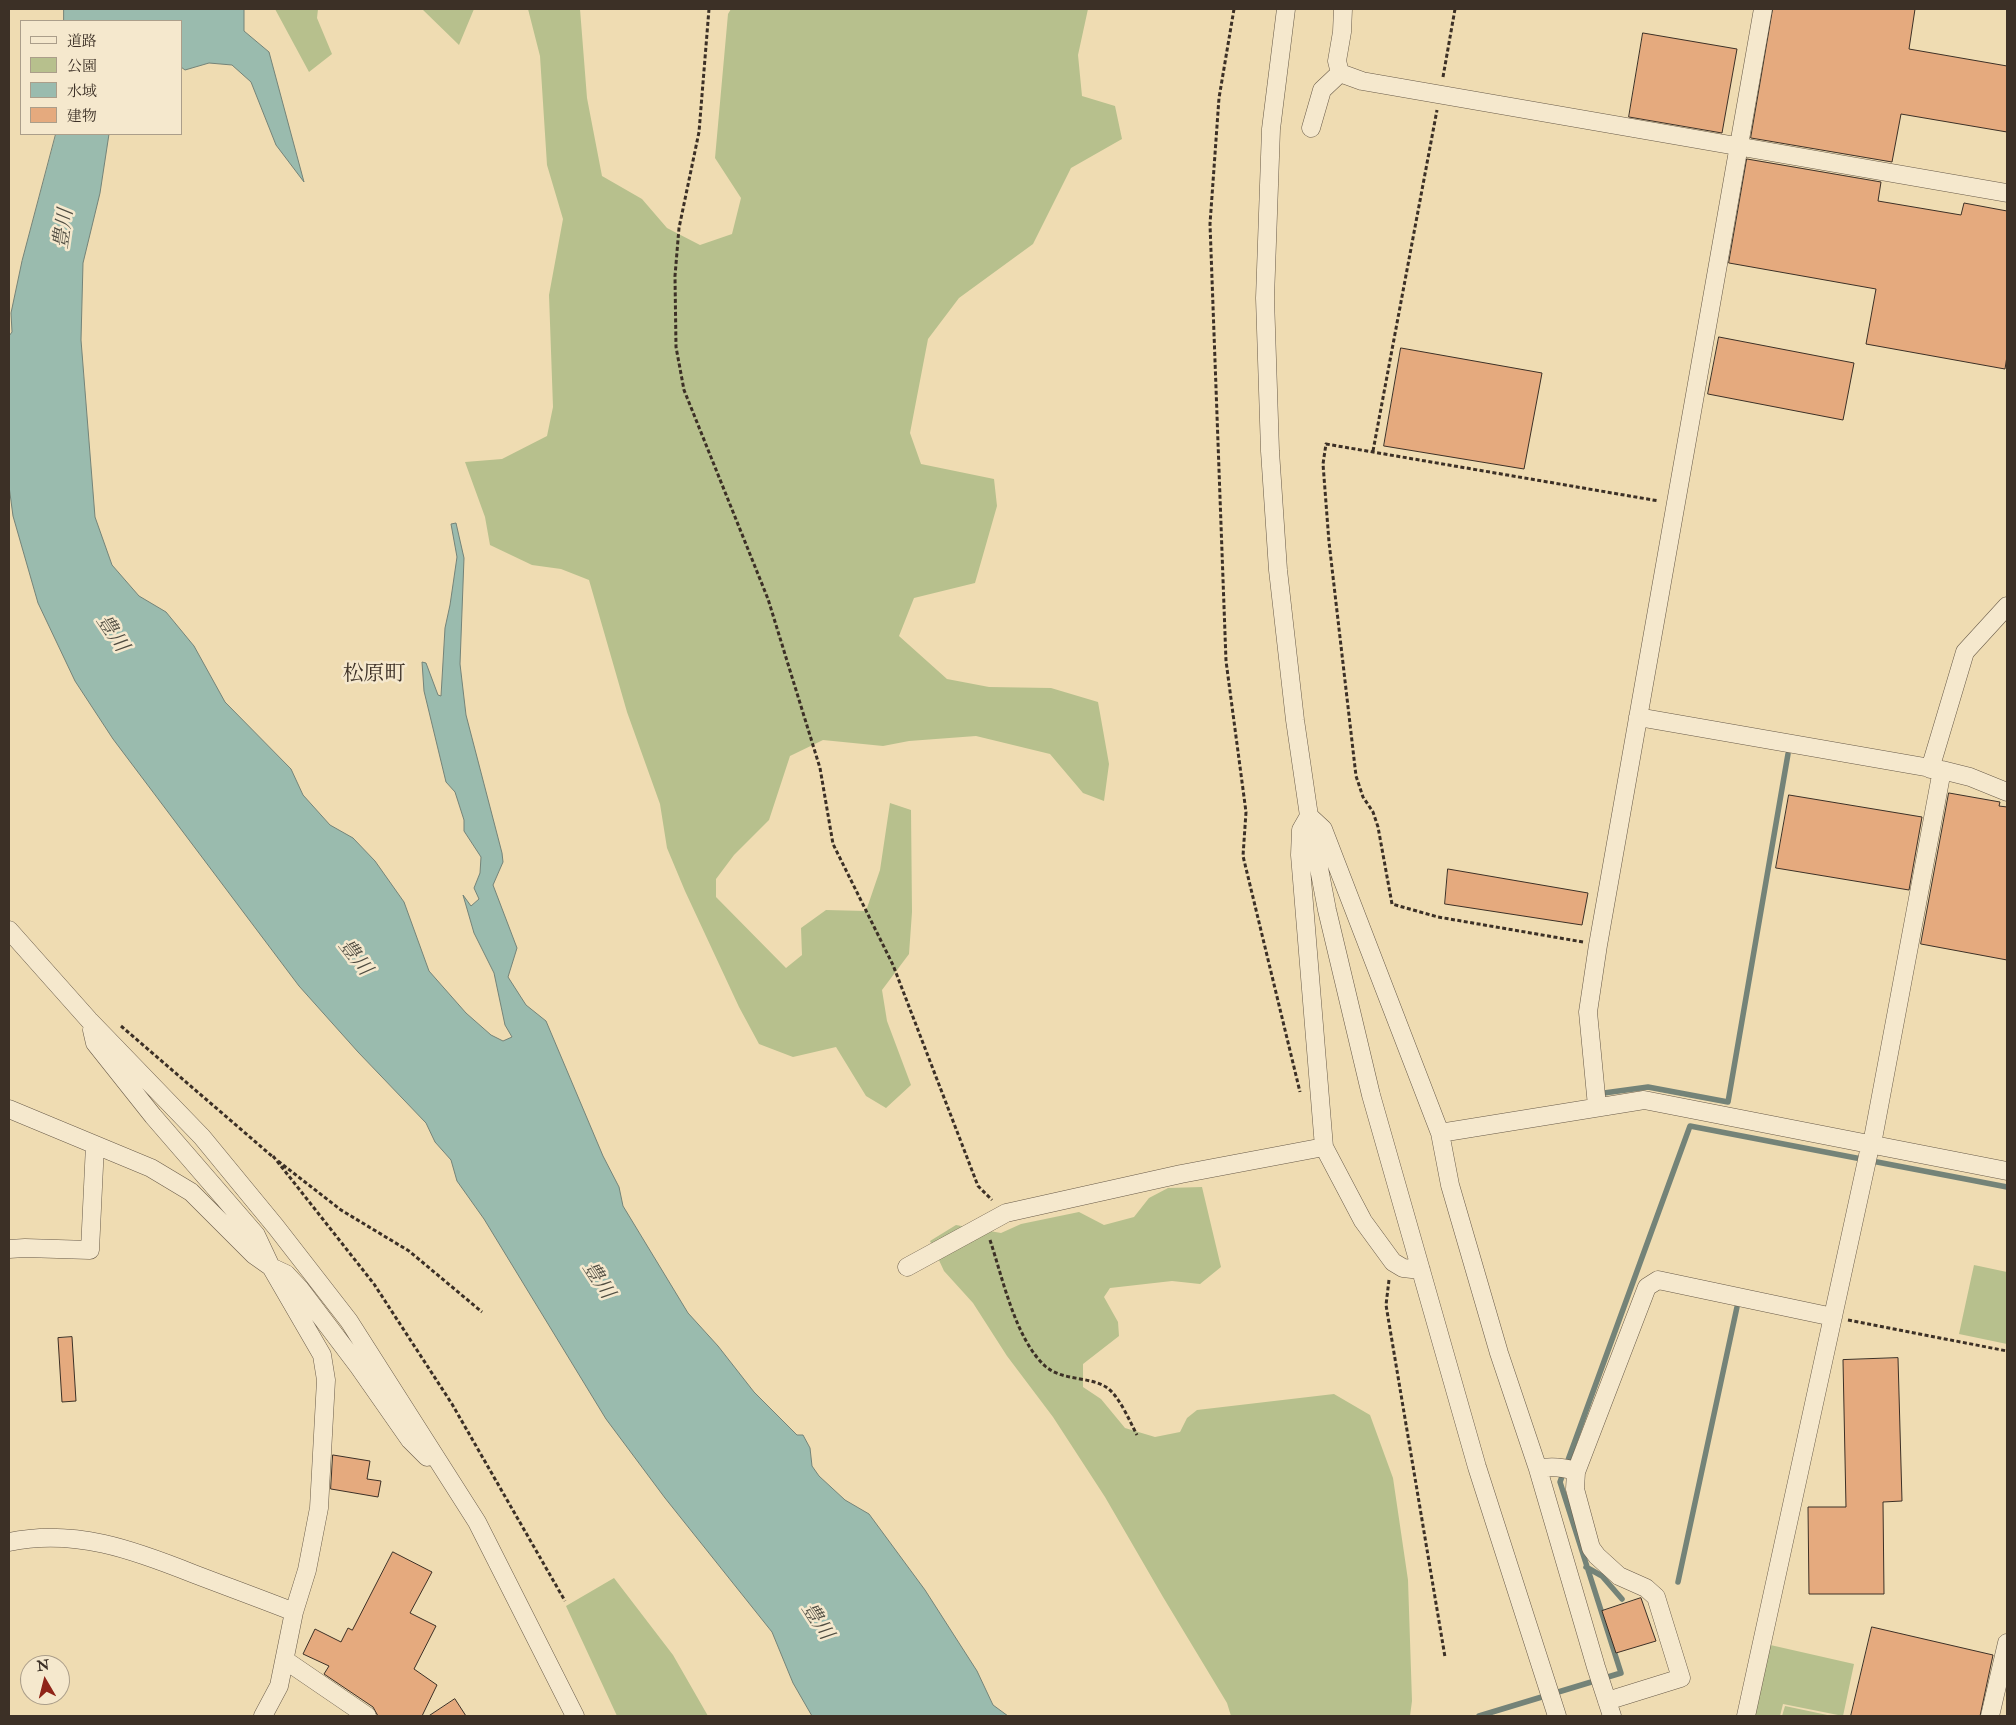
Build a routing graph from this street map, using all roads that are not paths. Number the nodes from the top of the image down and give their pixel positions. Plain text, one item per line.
1 (1286, 9) edge
2 (1343, 9) edge
3 (1763, 9) edge
4 (1340, 73) junction
5 (1311, 128) dead end
6 (1740, 146) junction
7 (2007, 193) edge
8 (2007, 606) edge
9 (1638, 717) junction
10 (1936, 769) junction
11 (2007, 792) edge
12 (1309, 816) junction
13 (9, 930) edge
14 (89, 1020) junction
15 (1597, 1106) junction
16 (9, 1109) edge
17 (1440, 1133) junction
18 (95, 1145) junction
19 (1324, 1147) junction
20 (1869, 1154) junction
21 (2007, 1171) edge
22 (9, 1249) edge
23 (271, 1267) junction
24 (907, 1267) dead end
25 (1421, 1270) junction
26 (1833, 1317) junction
27 (439, 1462) junction
28 (1542, 1468) junction
29 (1574, 1471) junction
30 (9, 1542) edge
31 (294, 1612) junction
32 (2007, 1643) edge
33 (285, 1660) junction
34 (1608, 1703) edge
35 (1555, 1712) edge
36 (263, 1716) edge
37 (367, 1716) edge
38 (575, 1716) edge
39 (1746, 1716) edge
40 (1990, 1716) edge

1 - 12 street
2 - 4 street
3 - 6 street
4 - 5 street
4 - 6 street
6 - 7 street
6 - 9 street
8 - 10 street
9 - 10 street
9 - 15 street
10 - 11 street
10 - 20 street
12 - 17 street
12 - 19 street
12 - 25 street
13 - 14 street
14 - 23 street
14 - 27 street
15 - 17 street
15 - 20 street
16 - 18 street
17 - 28 street
18 - 22 street
18 - 23 street
19 - 24 street
19 - 25 street
20 - 21 street
20 - 26 street
23 - 27 street
23 - 31 street
25 - 35 street
26 - 29 street
26 - 39 street
27 - 38 street
28 - 29 street
28 - 34 street
29 - 34 street
30 - 31 street
31 - 33 street
32 - 40 street
33 - 36 street
33 - 37 street

